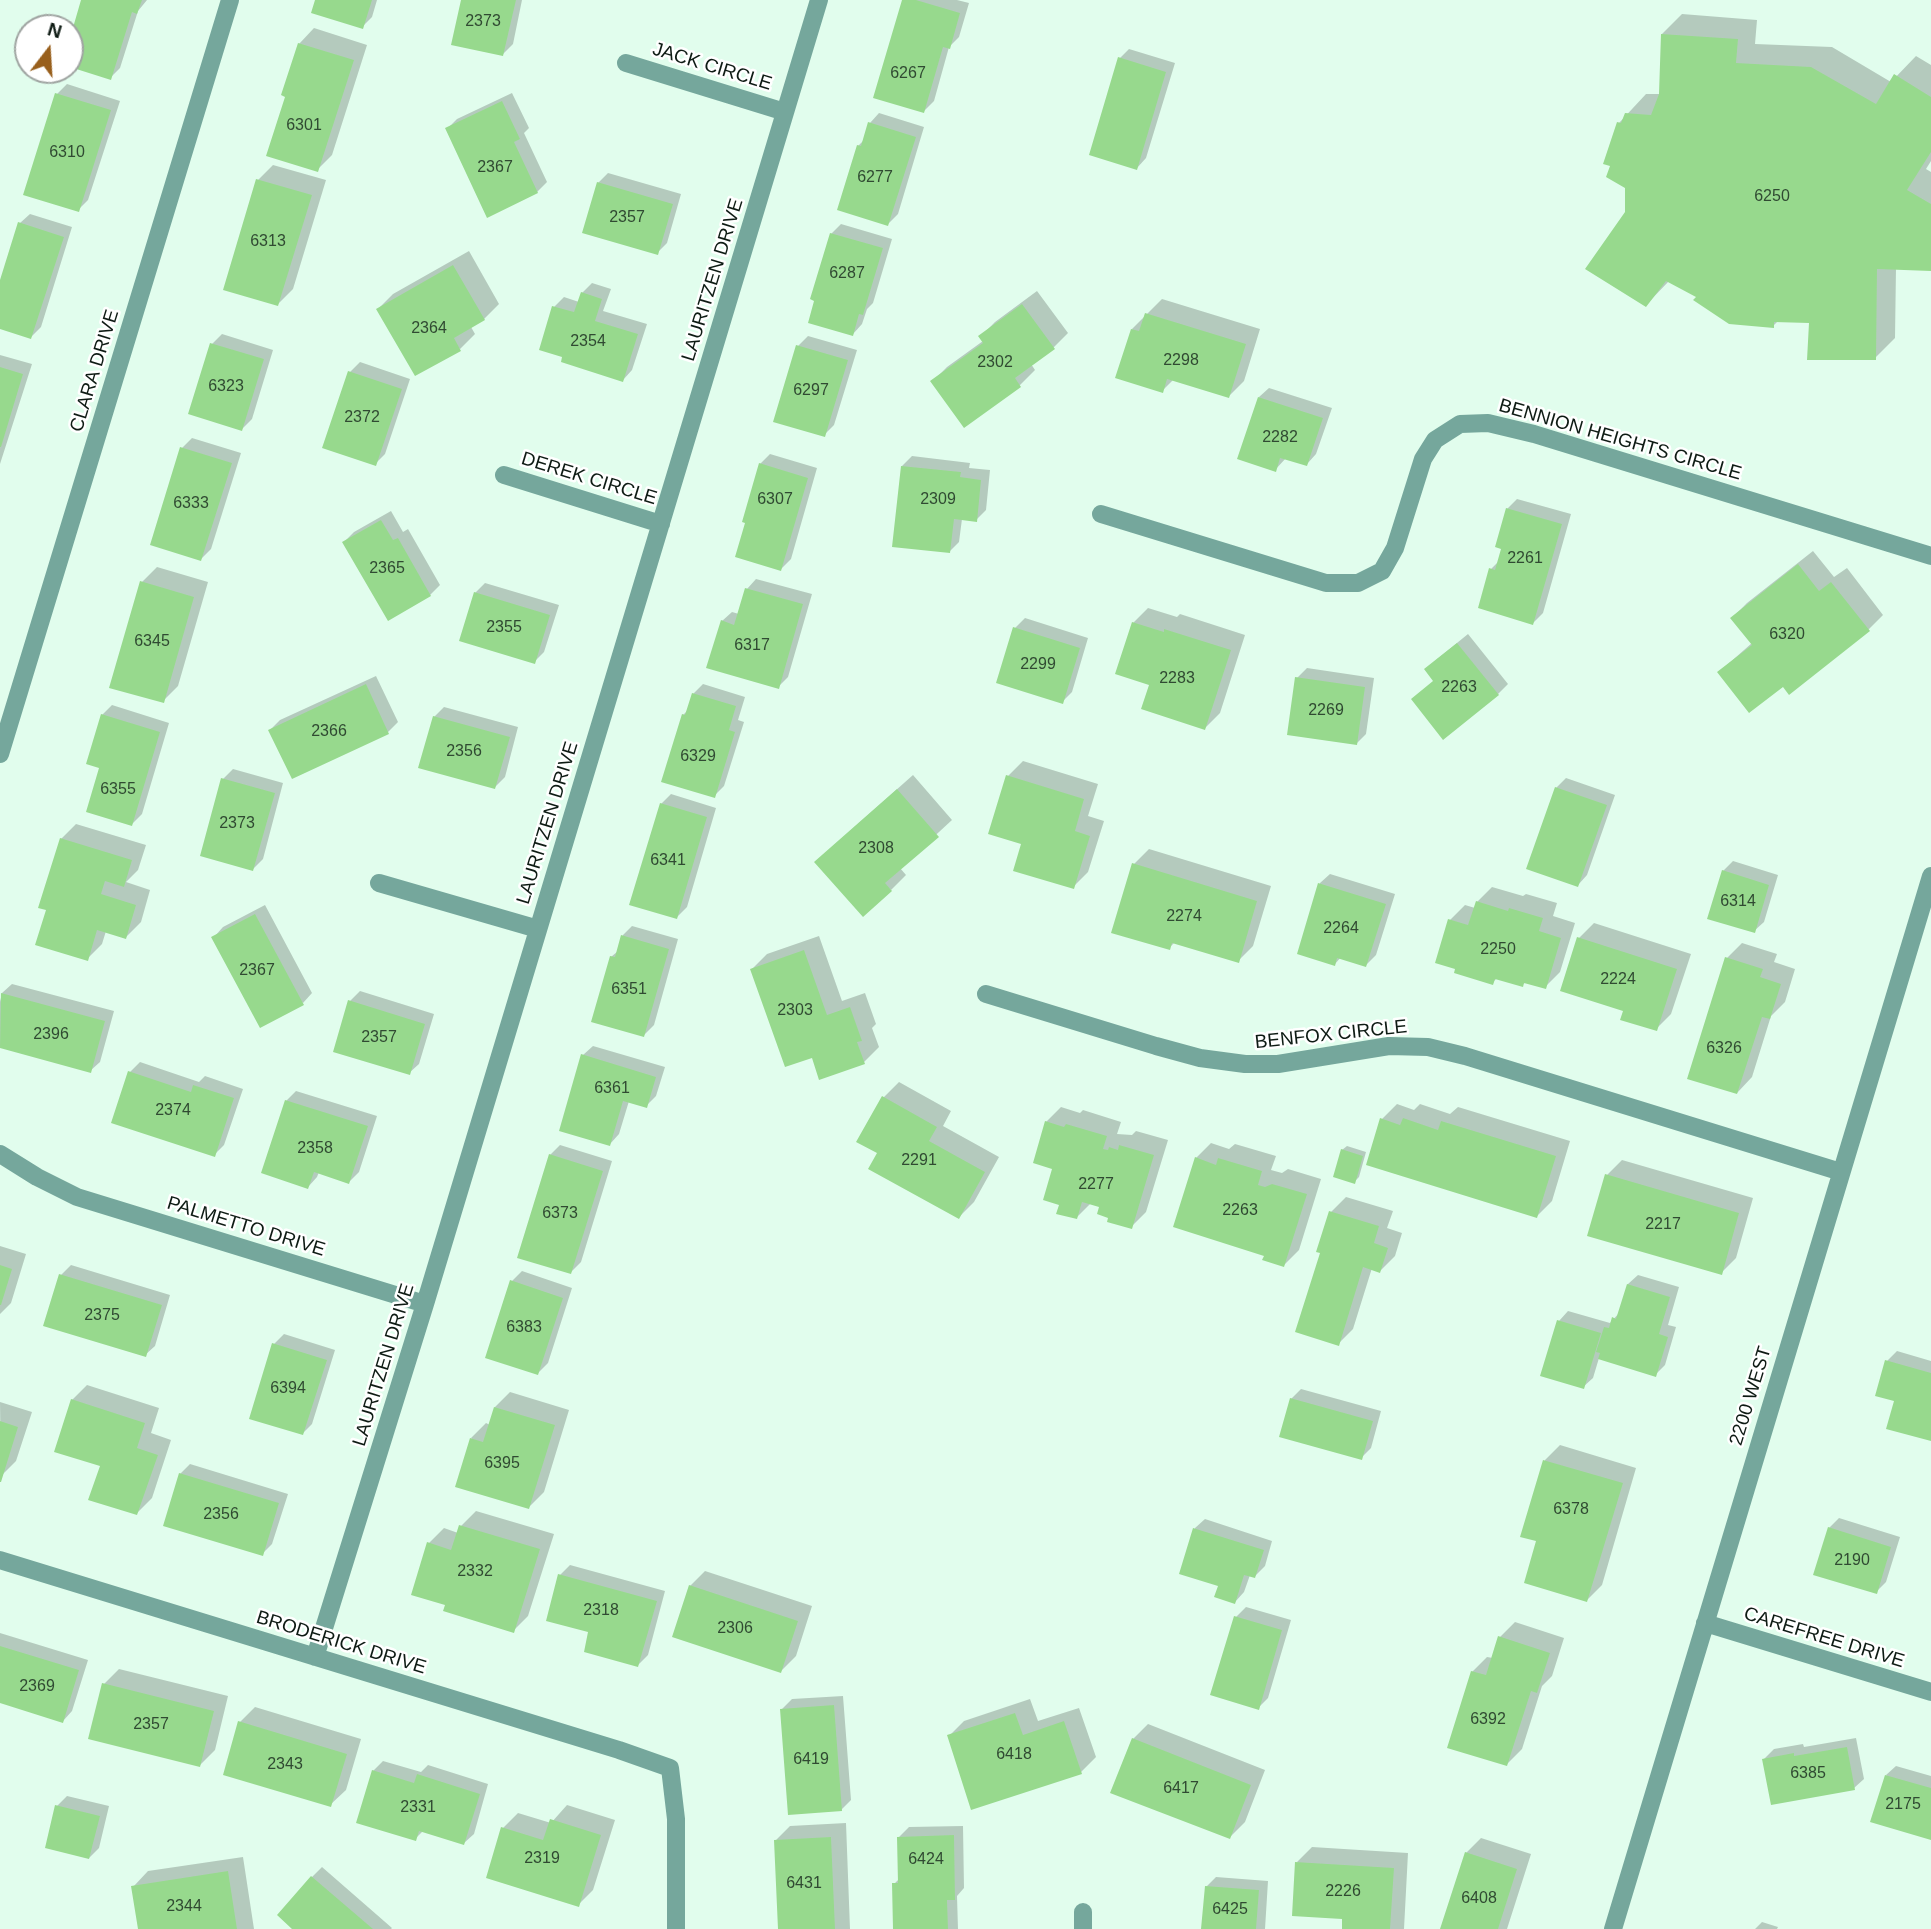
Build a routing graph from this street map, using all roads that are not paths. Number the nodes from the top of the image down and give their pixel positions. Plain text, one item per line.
1 (230, 0) edge
2 (819, 0) edge
3 (626, 63) dead end
4 (785, 112) junction
5 (504, 475) dead end
6 (1101, 514) dead end
7 (661, 524) junction
8 (1931, 556) edge
9 (0, 754) edge
10 (1931, 876) edge
11 (379, 883) dead end
12 (538, 929) junction
13 (986, 994) dead end
14 (0, 1154) edge
15 (1841, 1172) junction
16 (425, 1304) junction
17 (0, 1560) edge
18 (1705, 1623) junction
19 (315, 1657) junction
20 (1931, 1692) edge
21 (676, 1929) edge
22 (1612, 1929) edge

1 - 9 street, CLARA DRIVE
2 - 4 street, LAURITZEN DRIVE
3 - 4 street, JACK CIRCLE
4 - 7 street, LAURITZEN DRIVE
5 - 7 street, DEREK CIRCLE
6 - 8 street, BENNION HEIGHTS CIRCLE
7 - 12 street, LAURITZEN DRIVE
10 - 15 street, 2200 WEST
11 - 12 street
12 - 16 street, LAURITZEN DRIVE
13 - 15 street, BENFOX CIRCLE
14 - 16 street, PALMETTO DRIVE
15 - 18 street, 2200 WEST
16 - 19 street, LAURITZEN DRIVE
17 - 19 street, BRODERICK DRIVE
18 - 20 street, CAREFREE DRIVE
18 - 22 street, 2200 WEST
19 - 21 street, BRODERICK DRIVE

